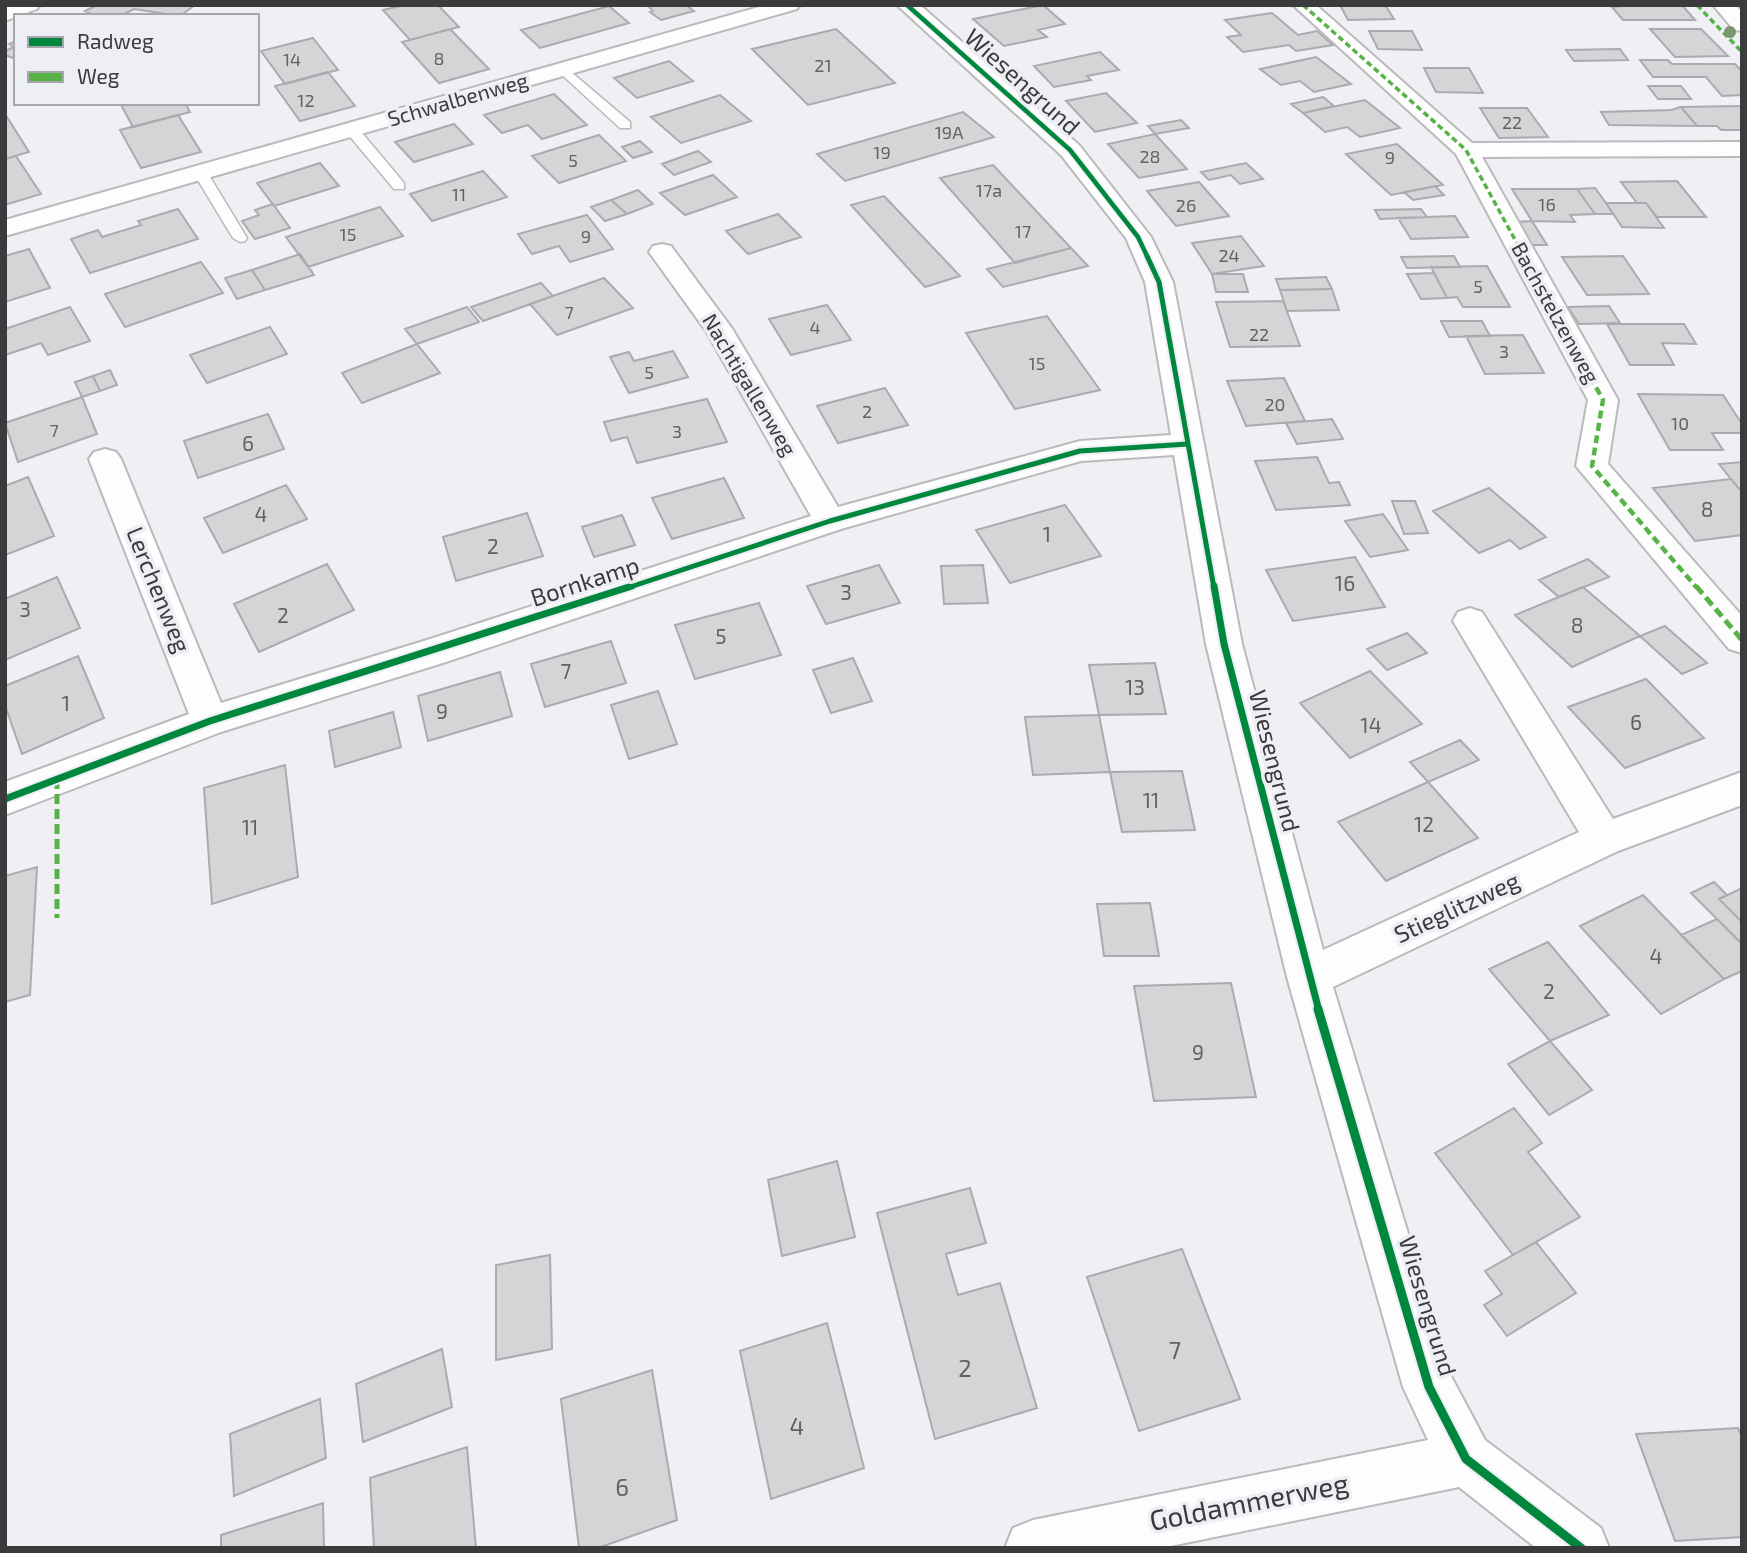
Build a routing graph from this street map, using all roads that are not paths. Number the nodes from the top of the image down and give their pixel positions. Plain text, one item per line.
1 (30, 5) edge
2 (790, 5) edge
3 (908, 5) edge
4 (1303, 5) edge
5 (1730, 7) edge
6 (5, 15) edge
7 (1742, 25) edge
8 (564, 70) junction
9 (625, 125) dead end
10 (352, 130) junction
11 (1742, 149) edge
12 (1466, 150) junction
13 (200, 172) junction
14 (399, 186) dead end
15 (5, 228) edge
16 (240, 238) dead end
17 (662, 252) dead end
18 (1188, 444) junction
19 (105, 459) dead end
20 (830, 521) junction
21 (1470, 621) dead end
22 (1742, 640) edge
23 (210, 721) junction
24 (1742, 788) edge
25 (5, 799) edge
26 (1604, 839) junction
27 (1309, 976) junction
28 (1466, 1460) junction
29 (1033, 1548) edge
30 (1581, 1548) edge

1 - 6 street
2 - 8 street, Schwalbenweg
3 - 18 street, Wiesengrund
4 - 12 street, Bachstelzenweg
5 - 7 street
8 - 9 lane
8 - 10 street, Schwalbenweg
10 - 13 street, Schwalbenweg
10 - 14 lane, Schwalbenweg
11 - 12 street
12 - 22 street, Bachstelzenweg
13 - 15 street, Schwalbenweg
13 - 16 lane
17 - 20 street, Nachtigallenweg
18 - 20 street, Bornkamp
18 - 27 street, Wiesengrund
19 - 23 street, Lerchenweg
20 - 23 street, Bornkamp
21 - 26 street
23 - 25 street, Bornkamp
24 - 26 street, Stieglitzweg
26 - 27 street, Stieglitzweg
27 - 28 street, Wiesengrund
28 - 29 street, Goldammerweg
28 - 30 street, Wiesengrund

